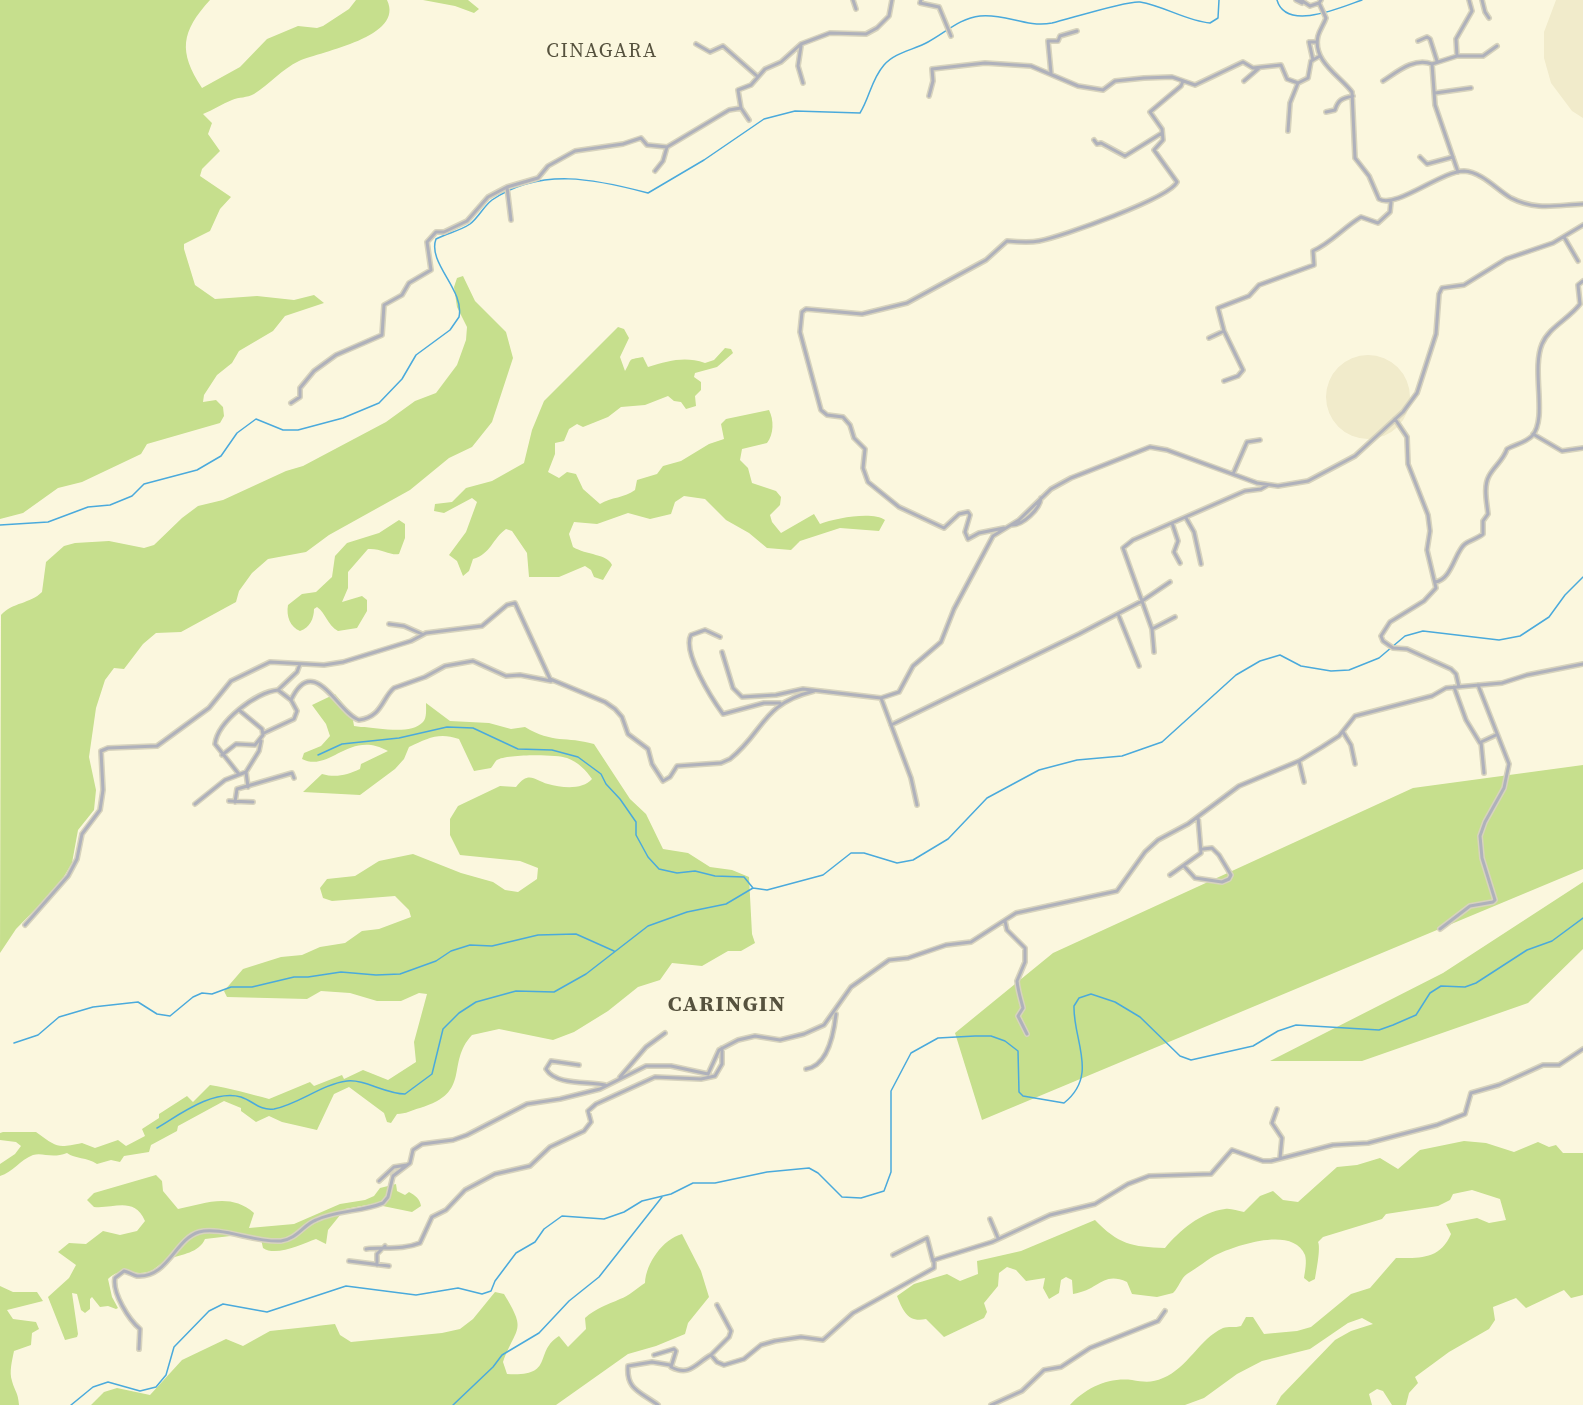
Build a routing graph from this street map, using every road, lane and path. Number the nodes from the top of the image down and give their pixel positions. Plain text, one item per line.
1 (853, 0) edge
2 (892, 0) edge
3 (921, 0) edge
4 (1296, 0) edge
5 (1469, 0) edge
6 (1482, 0) edge
7 (1301, 1) edge
8 (1320, 3) edge
9 (856, 9) dead end
10 (1489, 18) dead end
11 (1077, 31) dead end
12 (951, 36) dead end
13 (1418, 41) dead end
14 (1317, 42) junction
15 (696, 44) dead end
16 (801, 44) junction
17 (1497, 46) dead end
18 (1320, 56) junction
19 (1457, 56) junction
20 (1312, 60) junction
21 (1437, 61) junction
22 (1432, 64) junction
23 (1260, 68) junction
24 (1051, 73) junction
25 (757, 76) junction
26 (1183, 81) junction
27 (1244, 81) dead end
28 (1383, 81) dead end
29 (803, 83) dead end
30 (1298, 83) junction
31 (1471, 88) dead end
32 (1435, 93) junction
33 (929, 96) dead end
34 (1353, 96) junction
35 (741, 108) junction
36 (1326, 112) dead end
37 (749, 120) dead end
38 (1288, 131) dead end
39 (1162, 133) junction
40 (1094, 140) dead end
41 (667, 147) junction
42 (1420, 156) dead end
43 (1453, 157) junction
44 (655, 171) dead end
45 (1458, 172) junction
46 (507, 187) junction
47 (1390, 202) junction
48 (1583, 204) edge
49 (511, 220) dead end
50 (1583, 225) edge
51 (1564, 237) junction
52 (1578, 261) dead end
53 (1583, 280) edge
54 (1224, 331) junction
55 (1209, 338) dead end
56 (1224, 381) dead end
57 (291, 403) dead end
58 (1395, 419) junction
59 (1533, 434) junction
60 (1260, 440) dead end
61 (1583, 448) edge
62 (1233, 474) junction
63 (1268, 485) junction
64 (1186, 518) junction
65 (1172, 524) junction
66 (1006, 528) junction
67 (1180, 563) dead end
68 (1201, 564) dead end
69 (1170, 582) dead end
70 (1436, 582) junction
71 (1142, 602) junction
72 (1118, 614) junction
73 (1175, 617) dead end
74 (389, 624) dead end
75 (1152, 629) junction
76 (422, 634) junction
77 (720, 637) dead end
78 (722, 652) dead end
79 (1154, 652) dead end
80 (300, 664) junction
81 (1583, 664) edge
82 (1139, 666) dead end
83 (552, 681) junction
84 (1478, 685) junction
85 (1456, 687) junction
86 (278, 690) junction
87 (816, 691) junction
88 (881, 698) junction
89 (291, 700) junction
90 (782, 703) junction
91 (239, 710) junction
92 (891, 725) junction
93 (1343, 732) junction
94 (264, 733) junction
95 (1496, 735) junction
96 (262, 739) junction
97 (1480, 743) junction
98 (222, 755) junction
99 (1299, 761) junction
100 (1355, 764) dead end
101 (246, 772) junction
102 (1484, 772) dead end
103 (238, 774) junction
104 (294, 778) dead end
105 (1304, 782) dead end
106 (248, 787) junction
107 (229, 801) dead end
108 (235, 802) junction
109 (253, 802) dead end
110 (195, 804) dead end
111 (917, 805) dead end
112 (1198, 817) junction
113 (1203, 849) junction
114 (1184, 866) junction
115 (1170, 875) dead end
116 (1005, 921) junction
117 (25, 925) dead end
118 (1440, 928) dead end
119 (836, 1012) junction
120 (664, 1033) dead end
121 (1027, 1034) dead end
122 (723, 1048) junction
123 (1583, 1049) edge
124 (579, 1065) dead end
125 (806, 1069) dead end
126 (619, 1078) junction
127 (607, 1085) junction
128 (1277, 1109) dead end
129 (1280, 1158) junction
130 (407, 1165) junction
131 (379, 1181) dead end
132 (990, 1219) dead end
133 (998, 1238) junction
134 (385, 1246) junction
135 (366, 1249) dead end
136 (893, 1255) dead end
137 (933, 1261) junction
138 (349, 1262) dead end
139 (377, 1264) junction
140 (389, 1266) dead end
141 (717, 1305) dead end
142 (1165, 1311) dead end
143 (139, 1349) dead end
144 (711, 1354) junction
145 (654, 1355) dead end
146 (670, 1365) junction
147 (658, 1405) edge
148 (991, 1405) edge

1 - 9 street
2 - 16 street
3 - 12 street
4 - 7 street
5 - 19 street
6 - 10 street
7 - 8 street
8 - 14 street
11 - 24 street
13 - 21 street
14 - 18 street
14 - 20 street
15 - 25 street
16 - 25 street
16 - 29 street
17 - 19 street
18 - 20 street
18 - 34 street
19 - 21 street
20 - 30 street
21 - 22 street
22 - 28 street
22 - 32 street
23 - 26 street
23 - 27 street
23 - 30 street
24 - 26 street
24 - 33 street
25 - 35 street
26 - 39 street
30 - 38 street
31 - 32 street
32 - 43 street
34 - 36 street
34 - 47 street
35 - 37 street
35 - 41 street
39 - 40 street
39 - 66 street
41 - 44 street
41 - 46 street
42 - 43 street
43 - 45 street
45 - 47 street
45 - 48 street
46 - 49 street
46 - 57 street
47 - 54 street
50 - 51 street
51 - 52 street
51 - 58 street
53 - 59 street
54 - 55 street
54 - 56 street
58 - 63 street
58 - 70 street
59 - 61 street
59 - 70 street
60 - 62 street
62 - 63 street
62 - 66 street
63 - 64 street
64 - 65 street
64 - 68 street
65 - 67 street
65 - 71 street
66 - 88 street
69 - 71 street
70 - 85 street
71 - 72 street
71 - 75 street
72 - 82 street
72 - 92 street
73 - 75 street
74 - 76 street
75 - 79 street
76 - 80 street
76 - 83 street
77 - 90 street
78 - 87 street
80 - 86 street
80 - 117 street
81 - 84 street
83 - 89 street
83 - 90 street
84 - 85 street
84 - 95 street
85 - 93 street
85 - 97 street
86 - 89 street
86 - 91 street
87 - 88 street
87 - 90 street
88 - 92 street
89 - 94 street
91 - 94 street
91 - 98 street
92 - 111 street
93 - 99 street
93 - 100 street
94 - 96 street
95 - 97 street
95 - 118 street
96 - 98 street
96 - 101 street
97 - 102 street
98 - 103 street
99 - 105 street
99 - 112 street
101 - 103 street
101 - 106 street
103 - 110 street
104 - 106 street
106 - 108 street
107 - 108 street
108 - 109 street
112 - 113 street
112 - 116 street
113 - 114 street
113 - 114 street
114 - 115 street
116 - 119 street
116 - 121 street
119 - 122 street
119 - 125 street
120 - 126 street
122 - 126 street
122 - 134 street
123 - 129 street
124 - 127 street
126 - 127 street
127 - 130 street
128 - 129 street
129 - 133 street
130 - 131 street
130 - 143 street
132 - 133 street
133 - 137 street
134 - 135 street
134 - 139 street
136 - 137 street
137 - 144 street
138 - 139 street
139 - 140 street
141 - 144 street
142 - 148 street
144 - 146 street
145 - 146 street
146 - 147 street

